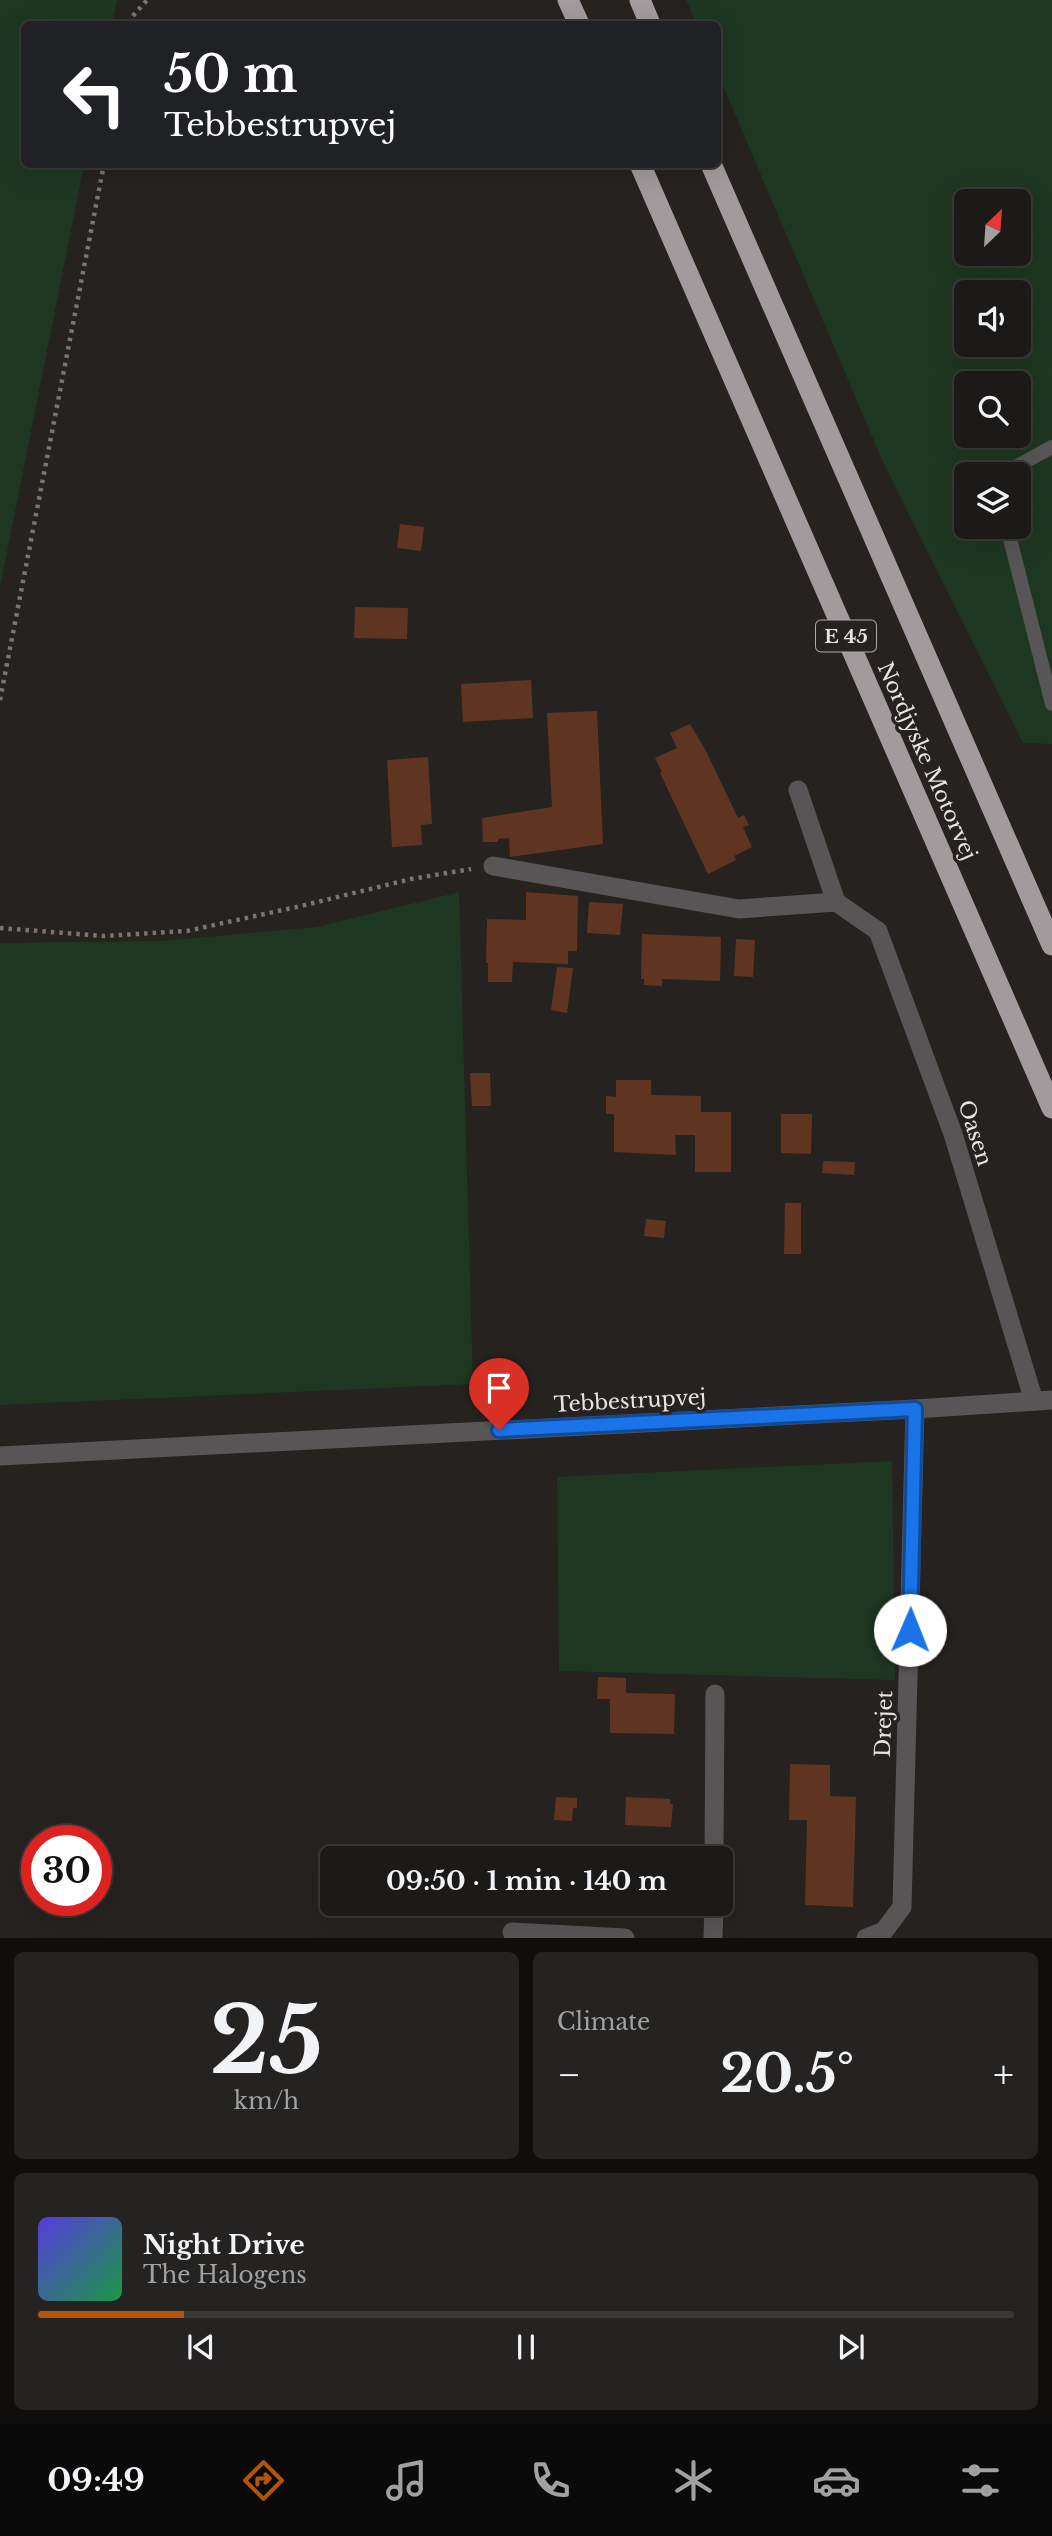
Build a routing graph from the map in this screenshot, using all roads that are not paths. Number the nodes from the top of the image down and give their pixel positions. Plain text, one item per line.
1 (568, 0) edge
2 (640, 0) edge
3 (578, 21) edge
4 (649, 21) edge
5 (642, 168) edge
6 (713, 168) edge
7 (1052, 447) edge
8 (1025, 462) edge
9 (1010, 539) edge
10 (1052, 704) edge
11 (798, 790) dead end
12 (494, 866) road end
13 (836, 902) junction
14 (1052, 945) edge
15 (1052, 1108) edge
16 (1043, 1401) edge
17 (915, 1409) junction
18 (0, 1456) edge
19 (715, 1694) dead end
20 (714, 1846) edge
21 (714, 1916) edge
22 (512, 1932) dead end
23 (625, 1937) edge
24 (713, 1937) edge
25 (866, 1937) edge

1 - 3 highway
2 - 4 highway
5 - 15 highway, Nordjyske Motorvej / E 45
6 - 14 highway, Nordjyske Motorvej
7 - 8 lane
9 - 10 lane
11 - 13 street
12 - 13 street
13 - 16 street, Oasen
16 - 17 street, Tebbestrupvej
17 - 18 street, Tebbestrupvej
17 - 25 street, Drejet
19 - 20 street
21 - 24 street
22 - 23 street

